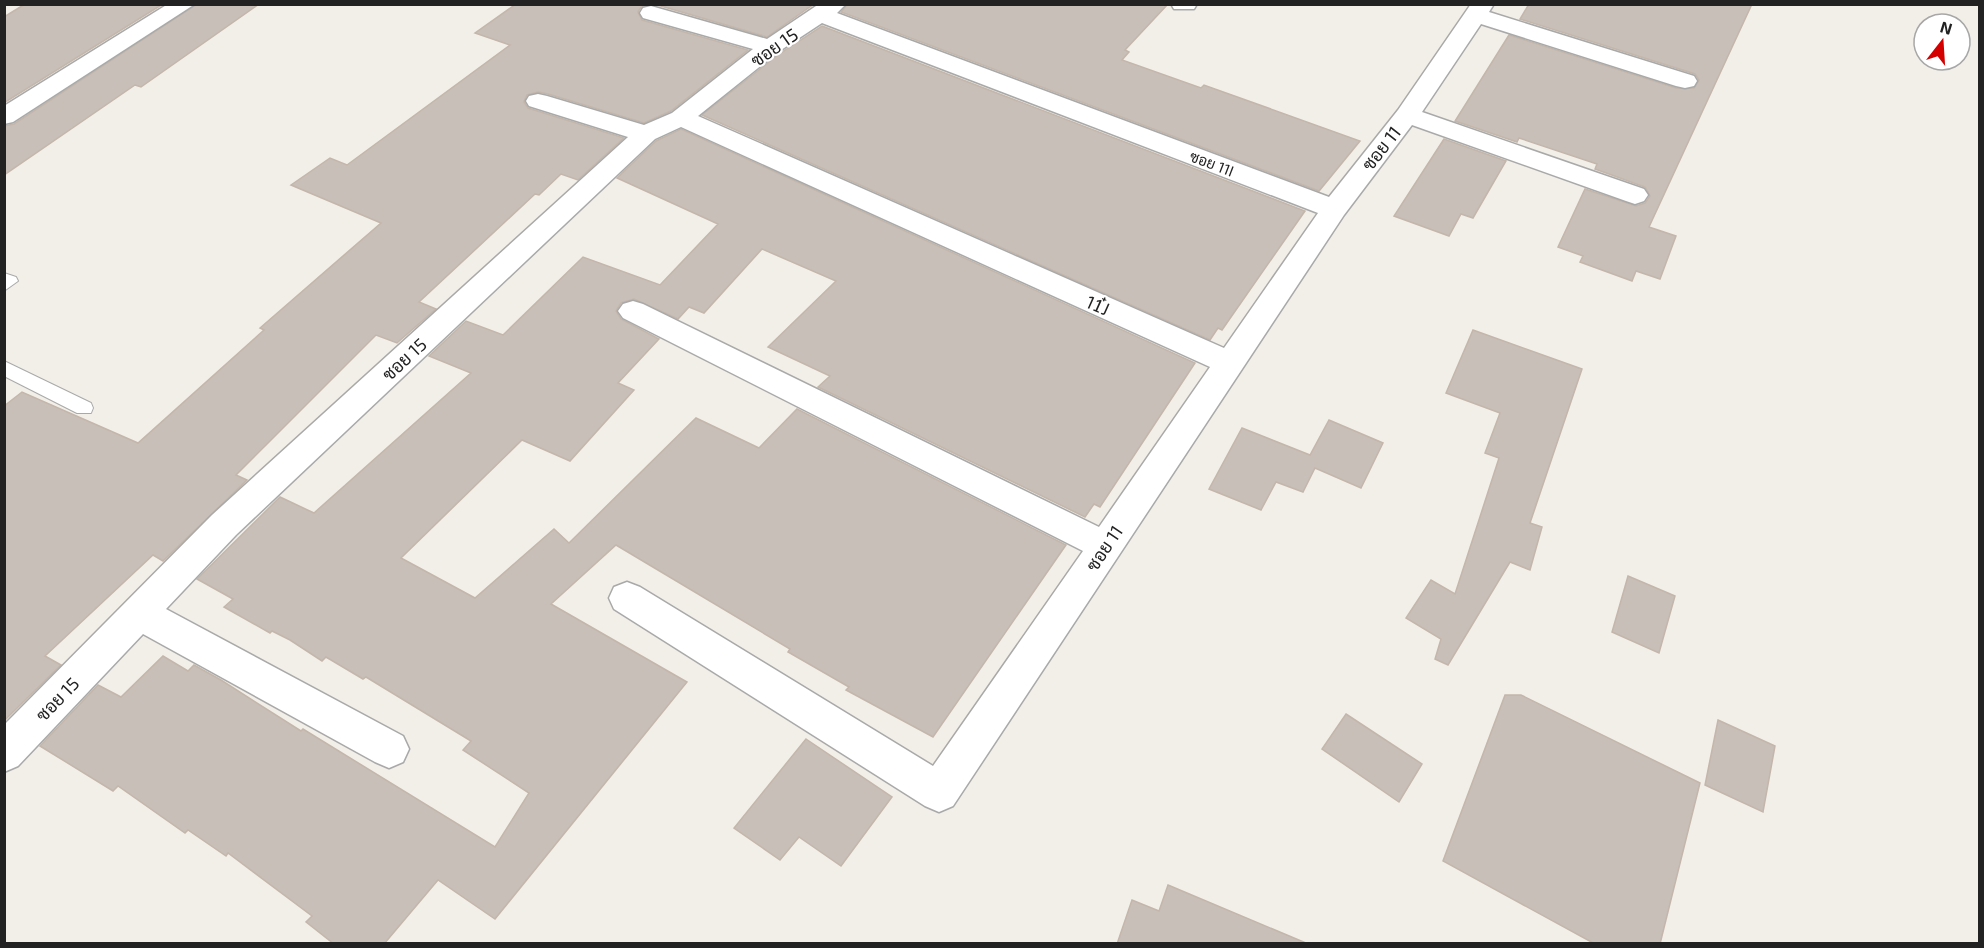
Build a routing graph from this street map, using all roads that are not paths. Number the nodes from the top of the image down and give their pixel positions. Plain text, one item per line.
1 (184, 4) edge
2 (829, 10) edge
3 (1479, 10) edge
4 (651, 13) dead end
5 (770, 47) junction
6 (1685, 81) dead end
7 (538, 101) dead end
8 (1407, 115) junction
9 (4, 117) edge
10 (681, 118) junction
11 (646, 134) junction
12 (1635, 195) dead end
13 (1334, 209) junction
14 (4, 279) edge
15 (4, 285) edge
16 (633, 311) dead end
17 (1229, 363) junction
18 (4, 368) edge
19 (84, 408) dead end
20 (1106, 546) junction
21 (627, 598) dead end
22 (139, 613) junction
23 (388, 749) dead end
24 (4, 753) edge

1 - 9 street
2 - 5 street, ซอย 15
2 - 13 street, ซอย 11I
3 - 6 street
3 - 8 street, ซอย 11
4 - 5 street
5 - 10 street, ซอย 15
7 - 11 street
8 - 12 street
8 - 13 street, ซอย 11
10 - 11 street, ซอย 15
10 - 17 street, 11๋J
11 - 22 street, ซอย 15
13 - 17 street, ซอย 11
14 - 15 lane
16 - 20 street
17 - 20 street, ซอย 11
18 - 19 lane
20 - 21 street, ซอย 11
22 - 23 street
22 - 24 street, ซอย 15

